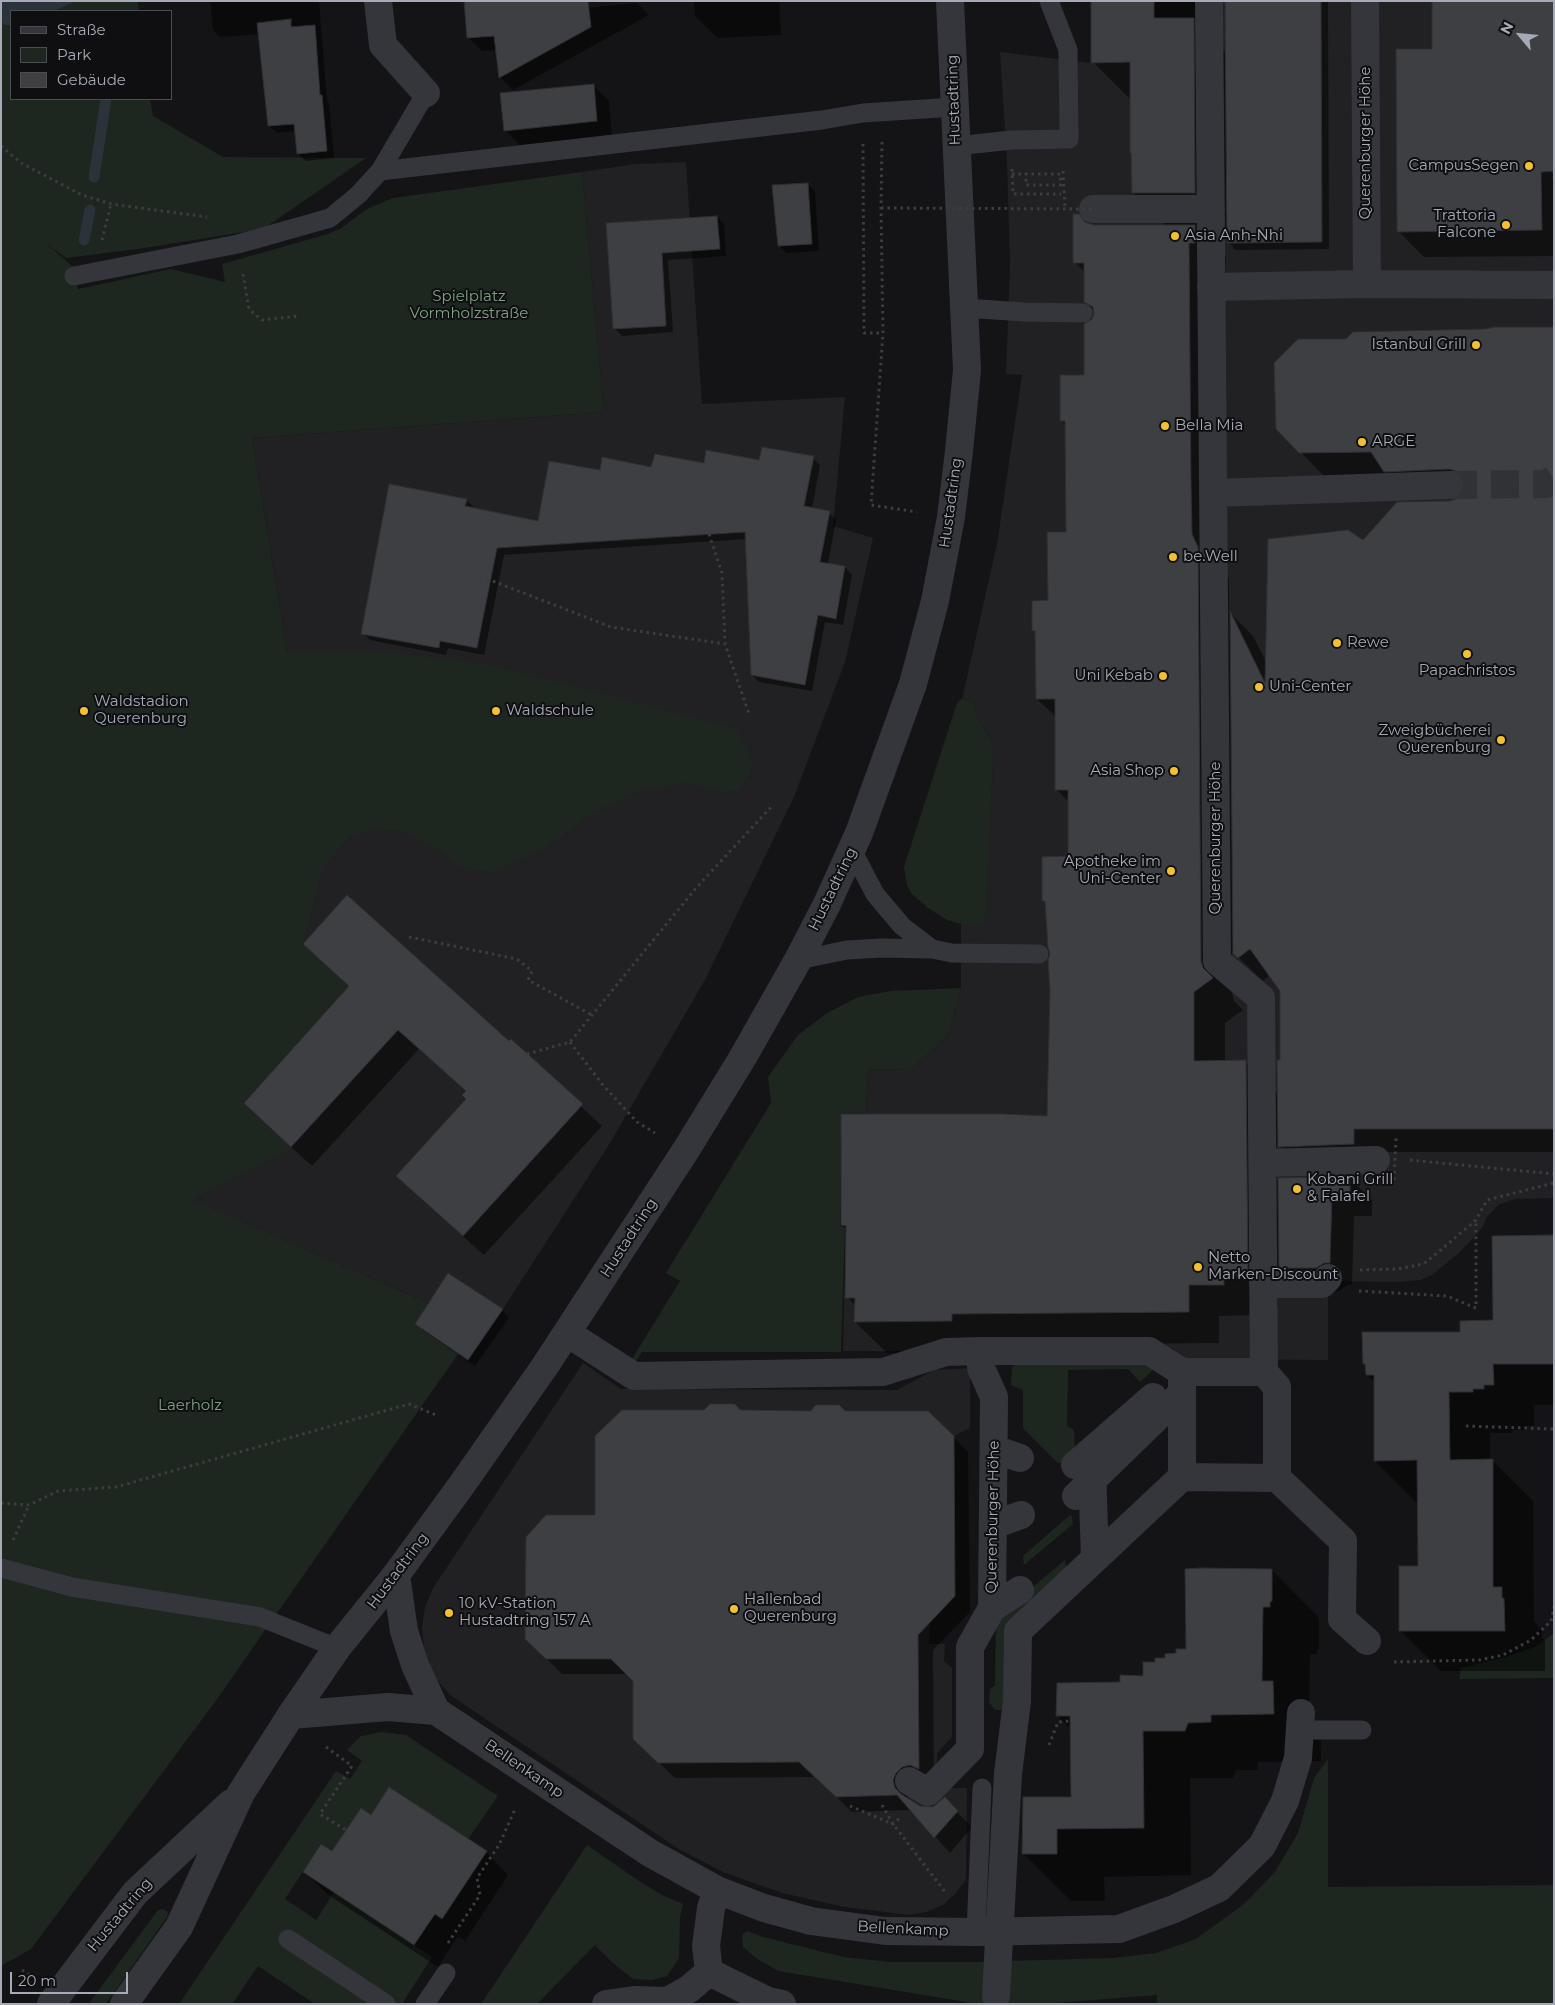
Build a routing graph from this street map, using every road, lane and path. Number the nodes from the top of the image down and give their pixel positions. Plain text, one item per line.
1 (378, 1) edge
2 (950, 1) edge
3 (1049, 1) edge
4 (1209, 1) edge
5 (1365, 1) edge
6 (426, 93) joint
7 (954, 107) junction
8 (882, 112) junction
9 (1554, 112) edge
10 (863, 113) junction
11 (1, 146) edge
12 (956, 146) junction
13 (380, 170) junction
14 (1012, 174) dead end
15 (1554, 178) edge
16 (1027, 194) dead end
17 (1083, 201) junction
18 (881, 208) junction
19 (1065, 208) junction
20 (1211, 209) junction
21 (216, 218) dead end
22 (238, 244) junction
23 (74, 276) dead end
24 (1367, 284) junction
25 (1554, 284) edge
26 (1212, 287) junction
27 (965, 308) junction
28 (1083, 313) dead end
29 (298, 316) dead end
30 (884, 333) junction
31 (1448, 485) tunnel mouth
32 (1214, 492) junction
33 (951, 517) junction
34 (709, 534) dead end
35 (474, 577) dead end
36 (725, 644) junction
37 (749, 714) dead end
38 (772, 806) dead end
39 (852, 850) junction
40 (409, 937) dead end
41 (932, 949) junction
42 (1038, 954) dead end
43 (798, 960) junction
44 (592, 1014) junction
45 (570, 1042) junction
46 (527, 1054) dead end
47 (1396, 1138) dead end
48 (686, 1150) junction
49 (1384, 1159) joint
50 (1263, 1163) junction
51 (1554, 1174) edge
52 (1394, 1180) dead end
53 (1554, 1183) edge
54 (1476, 1220) junction
55 (1328, 1278) joint
56 (1263, 1284) junction
57 (1354, 1291) dead end
58 (567, 1333) junction
59 (981, 1351) junction
60 (1264, 1372) junction
61 (1182, 1382) junction
62 (436, 1415) dead end
63 (1466, 1426) dead end
64 (1554, 1429) edge
65 (994, 1449) junction
66 (1020, 1458) dead end
67 (1182, 1477) junction
68 (1277, 1478) junction
69 (1, 1503) edge
70 (29, 1505) junction
71 (1021, 1515) dead end
72 (993, 1525) junction
73 (9, 1548) dead end
74 (1094, 1559) junction
75 (1, 1568) edge
76 (396, 1575) junction
77 (1020, 1590) dead end
78 (1554, 1607) edge
79 (992, 1608) junction
80 (1367, 1641) joint
81 (337, 1648) junction
82 (436, 1711) junction
83 (291, 1715) junction
84 (1300, 1722) joint
85 (1362, 1730) dead end
86 (970, 1749) junction
87 (1009, 1762) junction
88 (345, 1776) dead end
89 (538, 1778) junction
90 (909, 1782) dead end
91 (982, 1788) dead end
92 (241, 1793) junction
93 (881, 1803) dead end
94 (850, 1806) dead end
95 (906, 1812) dead end
96 (893, 1824) junction
97 (346, 1830) dead end
98 (717, 1890) junction
99 (463, 1921) dead end
100 (976, 1932) junction
101 (288, 1939) dead end
102 (709, 1972) junction
103 (446, 1973) dead end
104 (996, 2000) edge
105 (51, 2004) edge
106 (124, 2004) edge
107 (386, 2004) edge
108 (425, 2004) edge
109 (606, 2004) edge
110 (782, 2004) edge

1 - 6 street
2 - 7 street, Hustadtring
3 - 12 lane
4 - 20 street, Querenburger Höhe
5 - 24 street, Querenburger Höhe
6 - 13 lane
7 - 8 lane
7 - 12 street, Hustadtring
8 - 10 lane
8 - 18 path
9 - 15 path
10 - 13 lane
10 - 30 path
11 - 21 path
12 - 27 street, Hustadtring
13 - 22 lane
14 - 19 path, bridge
16 - 17 path
17 - 19 path, bridge
17 - 20 street
18 - 19 path, bridge
18 - 30 path
20 - 26 street, Querenburger Höhe
22 - 23 lane
22 - 29 path
24 - 25 street
24 - 26 street
26 - 32 street, Querenburger Höhe
27 - 28 lane
27 - 33 street, Hustadtring
30 - 33 path
31 - 32 street
32 - 50 street, Querenburger Höhe
33 - 39 street, Hustadtring
34 - 36 path
35 - 36 path
36 - 37 path
38 - 44 path
39 - 41 lane
39 - 43 street, Hustadtring
40 - 44 path
41 - 42 lane
41 - 43 lane
43 - 48 street, Hustadtring
44 - 45 path
45 - 46 path
45 - 48 path
47 - 52 path, bridge
48 - 58 street, Hustadtring
49 - 50 street
49 - 51 path
50 - 56 street, Querenburger Höhe
53 - 54 path
54 - 55 path
54 - 57 path
55 - 56 street
56 - 60 street, Querenburger Höhe
58 - 59 street
58 - 76 street, Hustadtring
59 - 61 street
59 - 65 street, Querenburger Höhe
60 - 61 street
60 - 68 street
61 - 67 street
61 - 74 street
62 - 70 path
63 - 64 path
65 - 66 street
65 - 72 street, Querenburger Höhe
67 - 68 street
67 - 74 street
68 - 80 street
69 - 70 path
70 - 73 path
71 - 72 street
72 - 79 street, Querenburger Höhe
74 - 87 street
75 - 81 lane
76 - 81 street, Hustadtring
76 - 82 street
77 - 79 street
78 - 80 path
79 - 86 street, Querenburger Höhe
81 - 83 street, Hustadtring
82 - 83 street, Bellenkamp
82 - 89 street, Bellenkamp
83 - 92 street, Hustadtring
84 - 85 lane
84 - 100 street, Bellenkamp
86 - 87 street
86 - 90 street
87 - 104 street, bridge
88 - 97 path
89 - 98 street, Bellenkamp
89 - 99 path
91 - 100 lane
92 - 105 street, Hustadtring
92 - 106 street, Hustadtring
93 - 96 path
94 - 96 path
95 - 96 path
96 - 100 path
98 - 100 street, Bellenkamp
98 - 102 street
101 - 107 lane
102 - 109 street
102 - 110 street
103 - 108 lane

